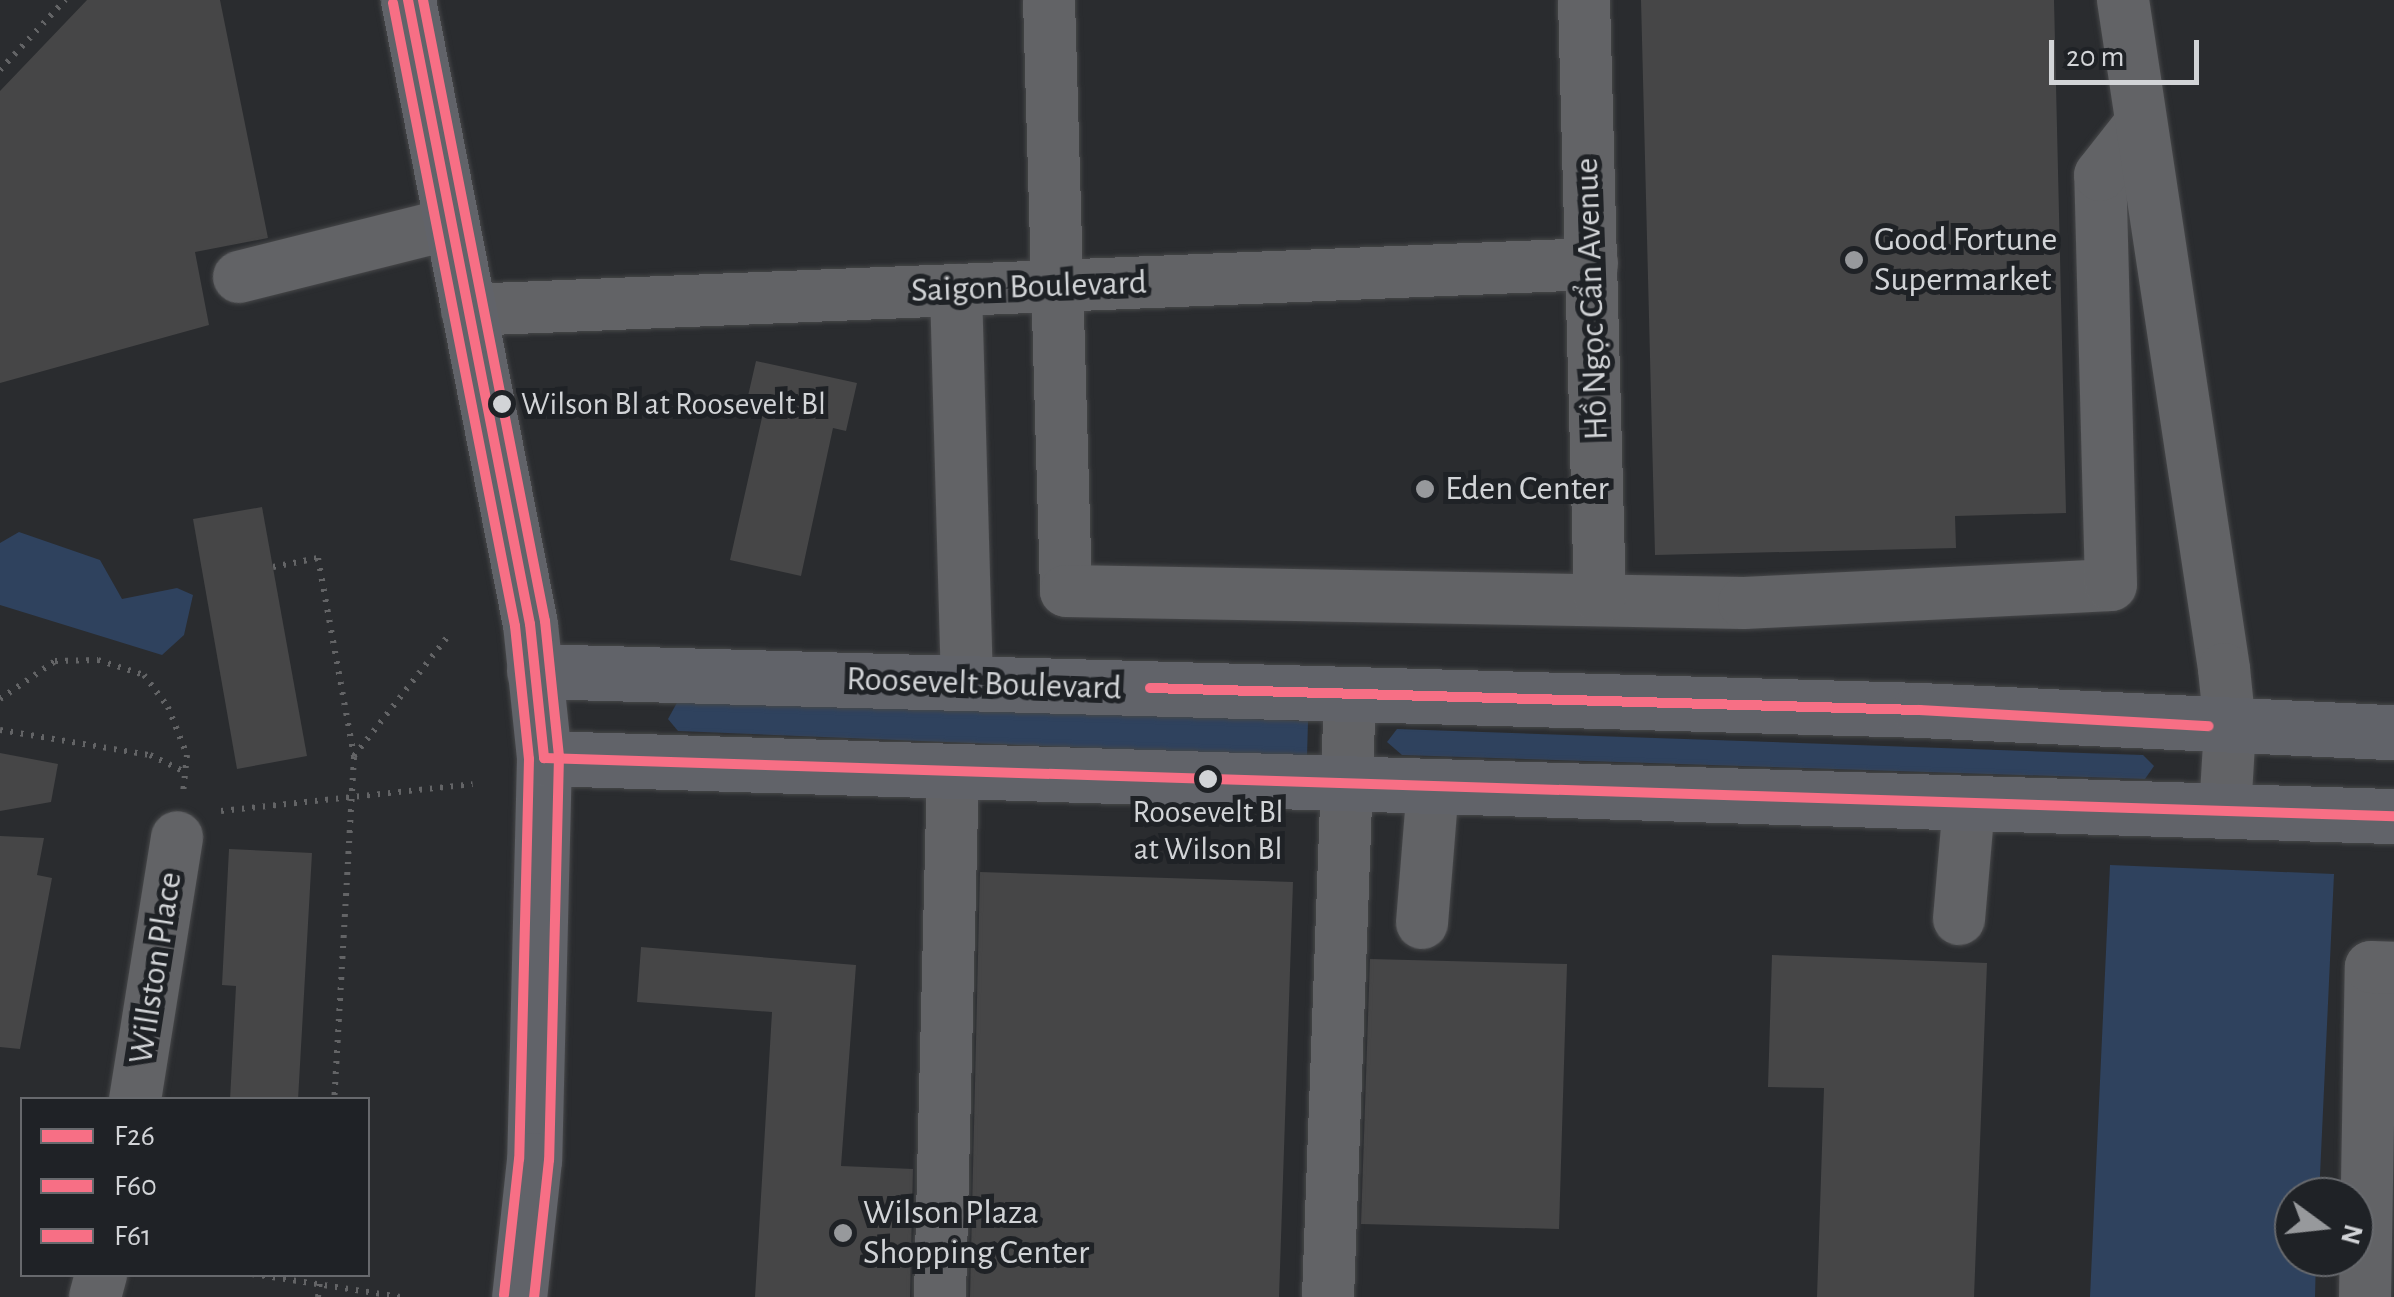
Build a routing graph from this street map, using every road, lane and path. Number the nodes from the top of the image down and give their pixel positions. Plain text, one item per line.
1 (65, 0) edge
2 (408, 0) edge
3 (1049, 0) edge
4 (1584, 0) edge
5 (2123, 0) edge
6 (0, 70) edge
7 (2142, 123) junction
8 (450, 224) junction
9 (1592, 264) junction
10 (239, 277) dead end
11 (1058, 286) junction
12 (956, 290) junction
13 (467, 310) junction
14 (273, 567) dead end
15 (1600, 598) junction
16 (449, 635) dead end
17 (534, 671) junction
18 (967, 683) junction
19 (1350, 694) junction
20 (0, 699) edge
21 (2230, 727) junction
22 (0, 730) edge
23 (2394, 732) edge
24 (354, 757) junction
25 (544, 758) junction
26 (953, 770) junction
27 (186, 772) junction
28 (473, 784) dead end
29 (1348, 784) junction
30 (1433, 786) junction
31 (355, 795) junction
32 (1968, 804) junction
33 (2225, 812) junction
34 (2394, 816) edge
35 (179, 822) junction
36 (1959, 919) dead end
37 (1422, 924) dead end
38 (2394, 968) edge
39 (136, 1097) edge
40 (334, 1097) edge
41 (271, 1277) edge
42 (322, 1277) edge
43 (321, 1285) junction
44 (318, 1297) edge
45 (400, 1297) edge
46 (518, 1297) edge
47 (940, 1297) edge
48 (1328, 1297) edge
49 (2365, 1297) edge

1 - 6 path
2 - 8 main road
3 - 11 lane
4 - 9 lane, Hồ Ngọc Cẩn Avenue
5 - 7 lane
7 - 15 lane
7 - 21 lane
8 - 10 lane
8 - 13 main road
9 - 11 lane, Saigon Boulevard
9 - 15 lane, Hồ Ngọc Cẩn Avenue
11 - 12 lane, Saigon Boulevard
11 - 15 lane
12 - 13 lane, Saigon Boulevard
12 - 18 lane
13 - 17 main road
14 - 24 path
16 - 24 path
17 - 18 main road, Roosevelt Boulevard
17 - 25 main road
18 - 19 main road, Roosevelt Boulevard
19 - 21 main road, Roosevelt Boulevard
19 - 29 lane
20 - 27 path
21 - 23 main road, Roosevelt Boulevard
21 - 33 lane
22 - 27 path
24 - 31 path
25 - 26 main road
25 - 46 main road
26 - 29 main road
26 - 47 lane
27 - 35 path
28 - 31 path
29 - 30 main road
29 - 48 lane
30 - 32 main road
30 - 37 lane
31 - 35 path
31 - 40 path
32 - 33 main road
32 - 36 lane
33 - 34 main road
35 - 39 lane, Willston Place
38 - 49 lane
41 - 43 path
42 - 43 path
43 - 44 path
43 - 45 path

